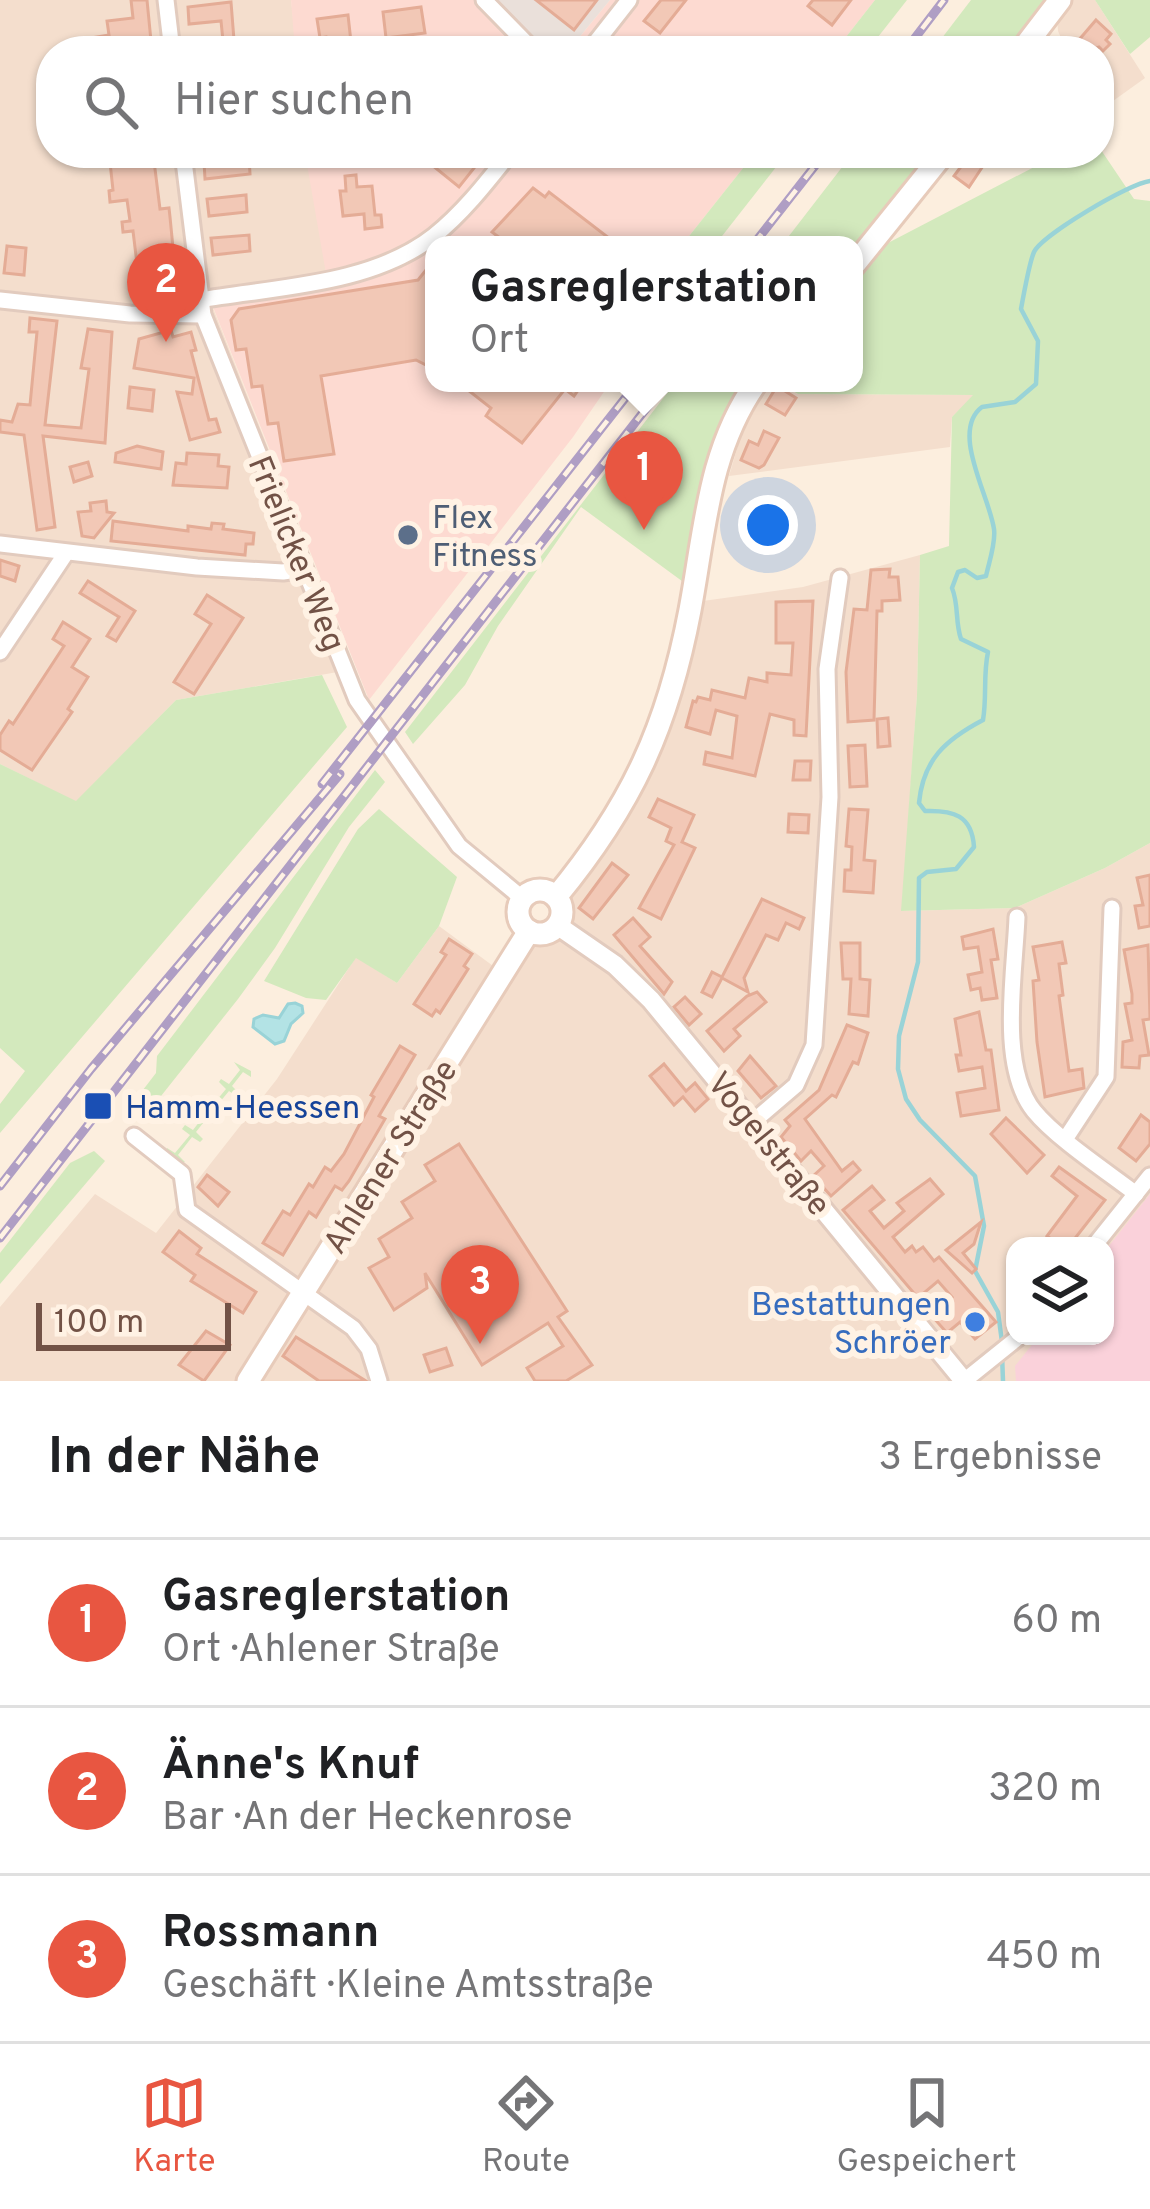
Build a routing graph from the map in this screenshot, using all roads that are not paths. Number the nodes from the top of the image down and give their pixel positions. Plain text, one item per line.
1 (166, 0) edge
2 (484, 0) edge
3 (628, 0) edge
4 (1060, 0) edge
5 (170, 36) edge
6 (519, 36) edge
7 (601, 36) edge
8 (1033, 36) edge
9 (185, 168) edge
10 (497, 168) edge
11 (932, 168) edge
12 (434, 236) edge
13 (425, 242) edge
14 (863, 254) edge
15 (0, 300) edge
16 (202, 308) junction
17 (751, 392) edge
18 (0, 544) edge
19 (66, 553) junction
20 (304, 569) junction
21 (840, 578) dead end
22 (0, 652) edge
23 (556, 897) junction
24 (522, 898) junction
25 (1112, 908) dead end
26 (1017, 917) dead end
27 (557, 925) junction
28 (529, 931) junction
29 (754, 1121) junction
30 (134, 1136) dead end
31 (1066, 1138) junction
32 (1150, 1176) edge
33 (1136, 1194) junction
34 (1101, 1237) edge
35 (303, 1293) junction
36 (1011, 1345) edge
37 (248, 1381) edge
38 (380, 1381) edge
39 (964, 1381) edge

1 - 5 street
2 - 6 street
3 - 7 street
4 - 8 main road
9 - 16 street, Frielicker Weg
10 - 12 street
11 - 14 main road
13 - 16 street
15 - 16 street
16 - 20 street, Frielicker Weg
17 - 23 main road
18 - 19 street
19 - 20 street
19 - 22 street
20 - 24 street, Frielicker Weg
21 - 29 street
23 - 24 main road
23 - 27 main road
24 - 28 main road
25 - 31 street
26 - 31 street
27 - 28 main road
27 - 29 street, Vogelstraße
28 - 35 main road, Ahlener Straße
29 - 39 street, Vogelstraße
30 - 35 street
31 - 33 street
32 - 33 street
33 - 34 street
35 - 37 main road, Ahlener Straße
35 - 38 street
36 - 39 street

